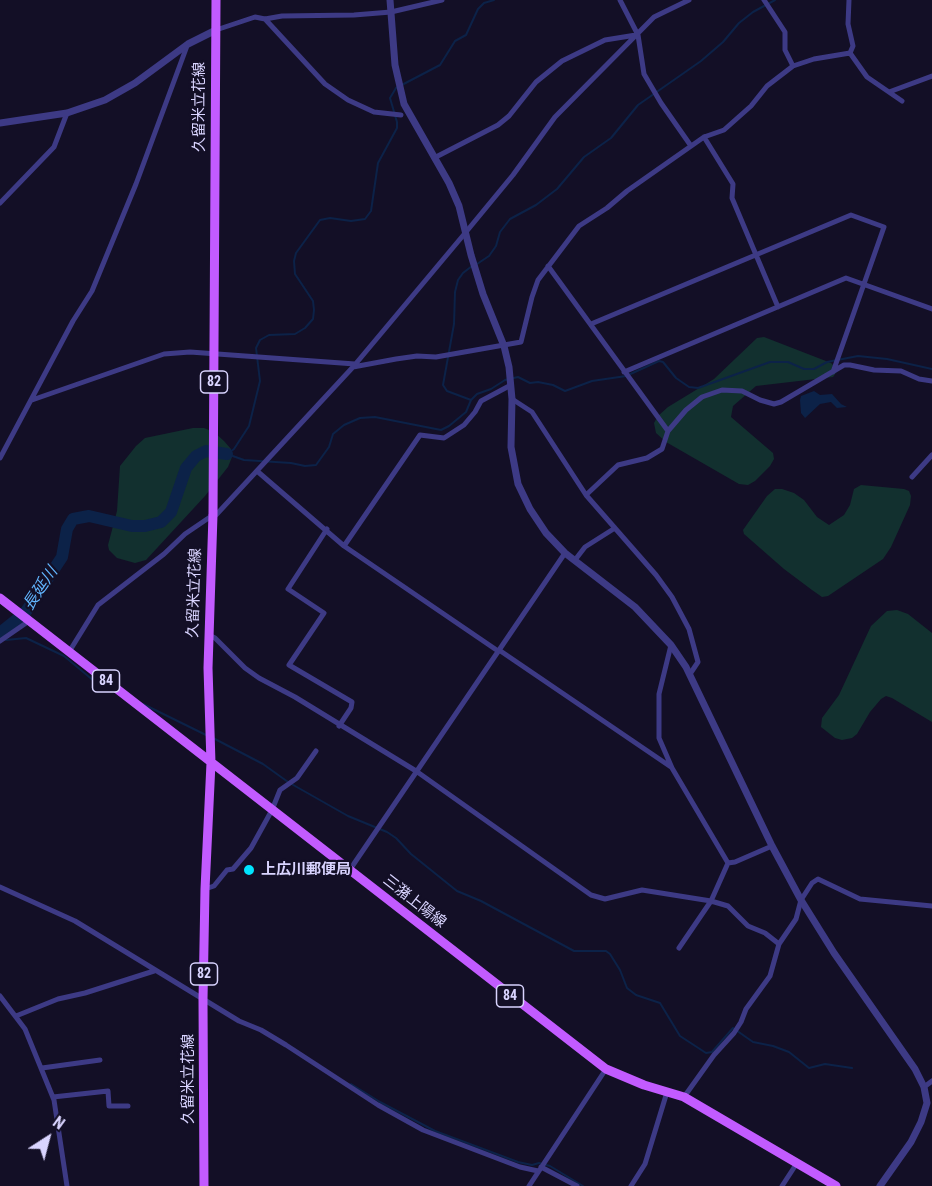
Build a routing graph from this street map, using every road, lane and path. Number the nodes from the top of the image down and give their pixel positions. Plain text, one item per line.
1 (216, 0) edge
2 (390, 0) edge
3 (442, 0) edge
4 (620, 0) edge
5 (689, 0) edge
6 (764, 0) edge
7 (849, 0) edge
8 (391, 12) junction
9 (265, 19) junction
10 (216, 30) junction
11 (638, 34) junction
12 (188, 44) junction
13 (849, 53) junction
14 (793, 66) junction
15 (932, 76) edge
16 (889, 92) junction
17 (902, 101) dead end
18 (67, 113) junction
19 (401, 115) dead end
20 (0, 123) edge
21 (705, 137) junction
22 (691, 146) junction
23 (434, 158) junction
24 (0, 203) edge
25 (466, 232) junction
26 (755, 255) junction
27 (548, 266) junction
28 (864, 284) junction
29 (777, 307) junction
30 (932, 309) edge
31 (591, 324) junction
32 (504, 346) junction
33 (215, 354) junction
34 (354, 366) junction
35 (624, 372) junction
36 (833, 372) junction
37 (932, 381) edge
38 (510, 384) junction
39 (512, 399) junction
40 (32, 400) junction
41 (668, 431) junction
42 (932, 455) edge
43 (0, 458) edge
44 (257, 471) junction
45 (912, 477) dead end
46 (586, 495) junction
47 (213, 516) junction
48 (615, 528) junction
49 (327, 529) junction
50 (344, 546) junction
51 (565, 553) junction
52 (575, 560) junction
53 (0, 598) edge
54 (29, 621) junction
55 (209, 635) junction
56 (0, 641) edge
57 (671, 645) junction
58 (499, 650) junction
59 (69, 652) junction
60 (690, 674) junction
61 (339, 726) junction
62 (316, 751) dead end
63 (211, 763) junction
64 (672, 768) junction
65 (416, 771) junction
66 (272, 810) junction
67 (772, 846) junction
68 (728, 862) junction
69 (349, 871) junction
70 (0, 887) edge
71 (205, 890) junction
72 (801, 900) junction
73 (711, 901) junction
74 (932, 906) edge
75 (779, 944) junction
76 (679, 948) dead end
77 (154, 970) junction
78 (0, 996) edge
79 (203, 1000) junction
80 (16, 1016) junction
81 (99, 1060) dead end
82 (42, 1068) junction
83 (606, 1069) junction
84 (932, 1081) edge
85 (924, 1087) junction
86 (667, 1092) junction
87 (53, 1097) junction
88 (684, 1097) junction
89 (128, 1106) dead end
90 (797, 1162) junction
91 (539, 1169) junction
92 (67, 1186) edge
93 (204, 1186) edge
94 (529, 1186) edge
95 (577, 1186) edge
96 (631, 1186) edge
97 (782, 1186) edge
98 (836, 1186) edge
99 (880, 1186) edge

1 - 10 main road, 久留米立花線 / 82
2 - 8 street
3 - 8 street
4 - 11 street
5 - 11 street
6 - 14 street
7 - 13 street
8 - 9 street
8 - 23 street
9 - 10 street
9 - 19 street
10 - 12 street
10 - 33 main road, 久留米立花線 / 82
11 - 22 street
11 - 23 street
11 - 25 street
12 - 18 street
12 - 40 street
13 - 14 street
13 - 16 street
14 - 21 street
15 - 16 street
16 - 17 street
18 - 20 street
18 - 24 street
21 - 22 street
21 - 26 street
22 - 27 street
23 - 25 street
25 - 32 street
25 - 34 street
26 - 28 street
26 - 29 street
26 - 31 street
27 - 31 street
27 - 32 street
28 - 29 street
28 - 30 street
28 - 36 street
29 - 35 street
31 - 35 street
32 - 34 street
32 - 38 street
33 - 34 street
33 - 40 street
33 - 47 main road, 久留米立花線 / 82
34 - 44 street
35 - 41 street
36 - 37 street
36 - 41 street
38 - 39 street
38 - 50 street
39 - 46 street
39 - 51 street
40 - 43 street
41 - 46 street
42 - 45 street
44 - 47 street
44 - 49 street
46 - 48 street
47 - 55 main road, 久留米立花線 / 82
47 - 59 street
48 - 52 street
48 - 60 street
49 - 50 street
49 - 61 street
50 - 58 street
51 - 52 street
51 - 58 street
52 - 57 street
53 - 54 main road, 三潴上陽線 / 84
54 - 56 street
54 - 59 main road, 三潴上陽線 / 84
55 - 61 street
55 - 63 main road, 久留米立花線 / 82
57 - 60 street
57 - 64 street
58 - 64 street
58 - 65 street
59 - 63 main road, 三潴上陽線 / 84
60 - 67 street
61 - 65 street
62 - 66 street
63 - 66 main road, 三潴上陽線 / 84
63 - 71 main road, 久留米立花線 / 82
64 - 68 street
65 - 69 street
65 - 73 street
66 - 69 main road, 三潴上陽線 / 84
66 - 71 street
67 - 68 street
67 - 72 street
68 - 73 street
69 - 83 main road, 三潴上陽線 / 84
70 - 77 street
71 - 79 main road, 久留米立花線 / 82
72 - 74 street
72 - 75 street
72 - 85 street
73 - 75 street
73 - 76 street
75 - 88 street
77 - 79 street
77 - 80 street
78 - 80 street
79 - 91 street
79 - 93 main road, 久留米立花線 / 82
80 - 82 street
81 - 82 street
82 - 87 street
83 - 86 main road, 三潴上陽線 / 84
83 - 91 street
84 - 85 street
85 - 99 street
86 - 88 main road, 三潴上陽線 / 84
86 - 96 street
87 - 89 street
87 - 92 street
88 - 90 main road, 三潴上陽線 / 84
90 - 97 street
90 - 98 main road, 三潴上陽線 / 84
91 - 94 street
91 - 95 street

